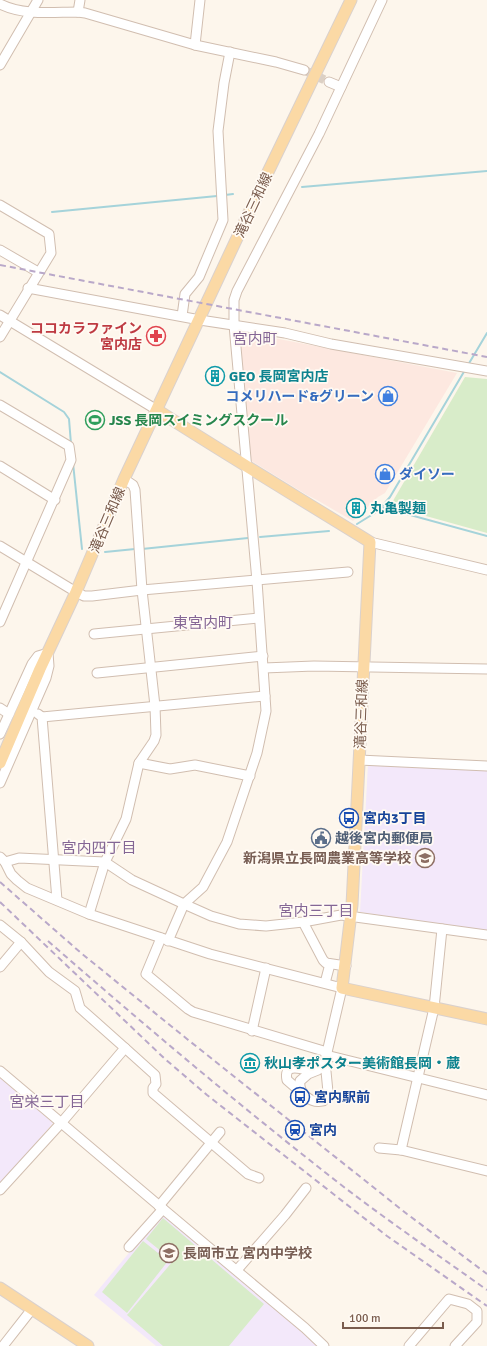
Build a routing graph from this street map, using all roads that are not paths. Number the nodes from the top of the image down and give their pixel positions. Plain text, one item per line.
1 (38, 0) edge
2 (80, 0) edge
3 (200, 0) edge
4 (351, 0) edge
5 (382, 0) edge
6 (0, 4) edge
7 (78, 12) junction
8 (30, 13) junction
9 (195, 45) junction
10 (230, 52) junction
11 (0, 65) edge
12 (304, 70) tunnel mouth
13 (328, 82) tunnel mouth
14 (341, 87) junction
15 (0, 205) edge
16 (0, 250) edge
17 (38, 272) junction
18 (28, 288) junction
19 (0, 315) edge
20 (182, 316) junction
21 (200, 320) junction
22 (10, 321) junction
23 (234, 325) junction
24 (0, 337) edge
25 (487, 371) edge
26 (0, 405) edge
27 (157, 410) junction
28 (0, 466) edge
29 (246, 467) junction
30 (124, 479) junction
31 (55, 500) junction
32 (370, 542) junction
33 (0, 546) edge
34 (26, 562) junction
35 (487, 570) edge
36 (348, 572) dead end
37 (257, 581) junction
38 (142, 590) junction
39 (76, 592) junction
40 (1, 618) edge
41 (259, 618) junction
42 (147, 629) junction
43 (94, 634) dead end
44 (48, 652) junction
45 (262, 656) junction
46 (151, 667) junction
47 (364, 667) junction
48 (264, 668) junction
49 (487, 669) edge
50 (97, 673) dead end
51 (265, 696) junction
52 (155, 706) junction
53 (0, 708) edge
54 (32, 709) junction
55 (9, 714) junction
56 (42, 717) junction
57 (0, 734) edge
58 (360, 760) junction
59 (0, 763) edge
60 (139, 763) junction
61 (487, 766) edge
62 (250, 776) junction
63 (0, 783) edge
64 (2, 860) edge
65 (55, 860) junction
66 (104, 862) junction
67 (57, 900) junction
68 (184, 904) junction
69 (89, 914) junction
70 (350, 916) junction
71 (303, 922) junction
72 (0, 925) edge
73 (442, 929) junction
74 (487, 935) edge
75 (164, 939) junction
76 (21, 942) junction
77 (330, 964) junction
78 (346, 966) junction
79 (0, 967) edge
80 (266, 968) junction
81 (325, 983) junction
82 (342, 988) junction
83 (434, 1008) junction
84 (487, 1019) edge
85 (252, 1031) junction
86 (125, 1048) junction
87 (326, 1056) junction
88 (0, 1071) edge
89 (313, 1071) junction
90 (418, 1078) junction
91 (302, 1093) junction
92 (487, 1095) edge
93 (62, 1122) junction
94 (220, 1132) dead end
95 (211, 1142) junction
96 (379, 1148) dead end
97 (400, 1150) junction
98 (487, 1171) edge
99 (259, 1178) dead end
100 (306, 1188) dead end
101 (0, 1190) edge
102 (161, 1208) junction
103 (129, 1247) dead end
104 (237, 1270) junction
105 (0, 1288) edge
106 (32, 1309) junction
107 (2, 1346) edge
108 (88, 1346) edge
109 (324, 1346) edge
110 (409, 1346) edge
111 (455, 1346) edge

1 - 8 street
2 - 7 street
3 - 9 street
4 - 21 main road, 滝谷三和線
5 - 14 street
6 - 8 street
7 - 8 street
7 - 9 street
8 - 11 street
9 - 10 street
10 - 12 street
10 - 20 street
13 - 14 street
14 - 23 street
15 - 17 street
16 - 17 street
17 - 18 street
18 - 20 street
18 - 22 street
19 - 22 street
20 - 21 street
21 - 23 street
21 - 27 main road, 滝谷三和線
22 - 24 street
22 - 27 street
23 - 25 street
23 - 29 street
26 - 31 street
27 - 29 main road
27 - 30 main road, 滝谷三和線
28 - 31 street
29 - 32 main road
29 - 37 street
30 - 38 street
30 - 39 main road, 滝谷三和線
31 - 34 street
32 - 35 street
32 - 47 main road, 滝谷三和線
33 - 34 street
34 - 39 street
34 - 40 street
36 - 37 street
37 - 38 street
37 - 41 street
38 - 39 street
38 - 42 street
39 - 44 main road, 滝谷三和線
41 - 42 street
41 - 45 street
42 - 43 street
42 - 46 street
44 - 54 street
44 - 55 street
44 - 59 main road, 滝谷三和線
45 - 46 street
45 - 48 street
46 - 50 street
46 - 52 street
47 - 48 street
47 - 49 street
47 - 58 main road, 滝谷三和線
48 - 51 street
51 - 52 street
51 - 62 street
52 - 56 street
52 - 60 street
53 - 55 street
54 - 56 street
54 - 63 street
55 - 57 street
56 - 65 street
58 - 61 street
58 - 70 main road, 滝谷三和線
60 - 62 street
60 - 66 street
62 - 68 street
64 - 65 street
64 - 67 street
65 - 66 street
65 - 67 street
66 - 68 street
66 - 69 street
67 - 69 street
68 - 71 street
68 - 75 street
69 - 75 street
70 - 71 street
70 - 73 street
70 - 78 main road, 滝谷三和線
71 - 77 street
72 - 76 street
73 - 74 street
73 - 83 street
75 - 80 street
75 - 85 street
76 - 79 street
76 - 86 street
77 - 78 street
77 - 81 street
78 - 82 main road, 滝谷三和線
80 - 81 street
80 - 85 street
81 - 82 street
82 - 83 main road
82 - 87 street
83 - 84 main road
83 - 90 street
85 - 87 street
86 - 93 street
86 - 95 street
87 - 89 street
87 - 90 street
87 - 91 street
88 - 93 street
89 - 91 street
89 - 91 street
90 - 92 street
90 - 97 street
93 - 101 street
93 - 102 street
94 - 95 street
95 - 99 street
95 - 102 street
96 - 97 street
97 - 98 street
100 - 104 street
102 - 103 street
102 - 104 street
104 - 109 street
105 - 106 main road
106 - 107 street
106 - 108 main road
110 - 111 street

